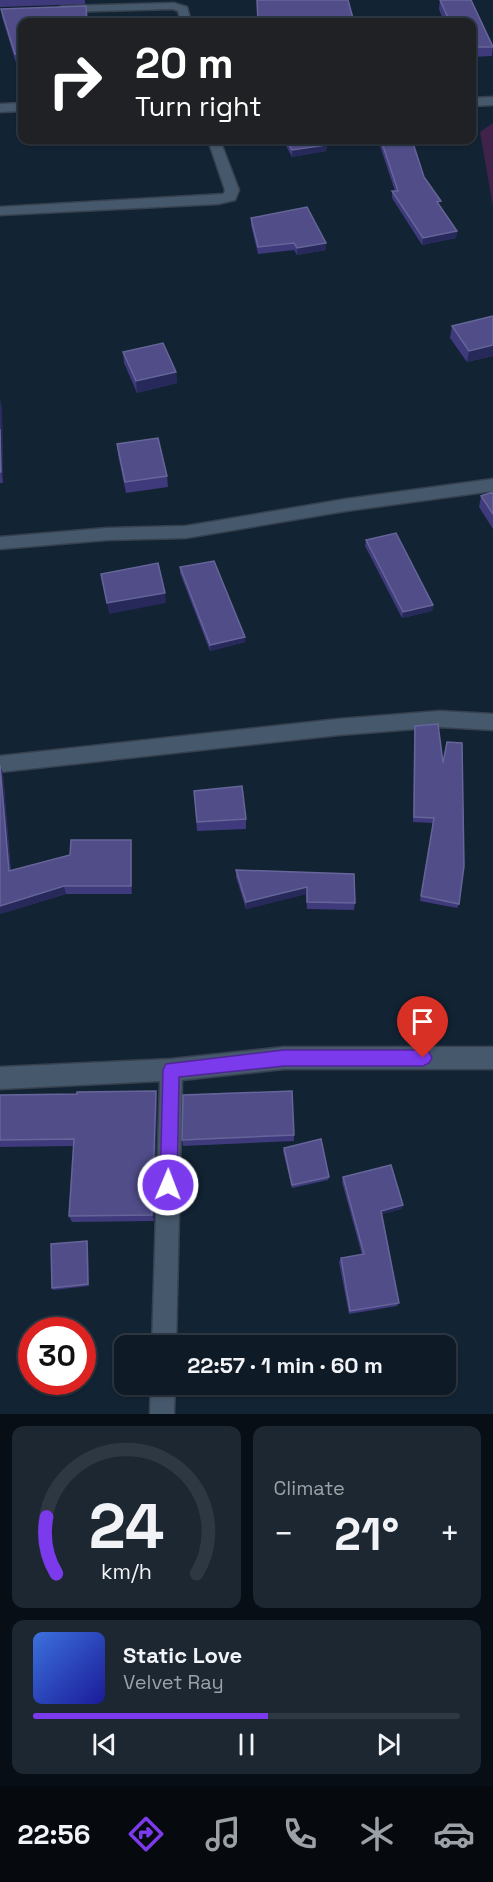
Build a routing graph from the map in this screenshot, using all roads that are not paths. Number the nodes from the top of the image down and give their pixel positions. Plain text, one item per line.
1 (121, 4) edge
2 (44, 10) edge
3 (185, 18) edge
4 (493, 100) edge
5 (476, 102) edge
6 (18, 107) edge
7 (0, 108) edge
8 (215, 144) edge
9 (0, 211) edge
10 (493, 485) edge
11 (0, 543) edge
12 (493, 722) edge
13 (0, 764) edge
14 (493, 1058) edge
15 (171, 1070) junction
16 (0, 1078) edge
17 (164, 1335) edge
18 (163, 1395) edge
19 (162, 1414) edge

1 - 2 street
1 - 3 street
4 - 5 street
6 - 7 street
8 - 9 street
10 - 11 street
12 - 13 street
14 - 15 street
15 - 16 street
15 - 17 street
18 - 19 street

